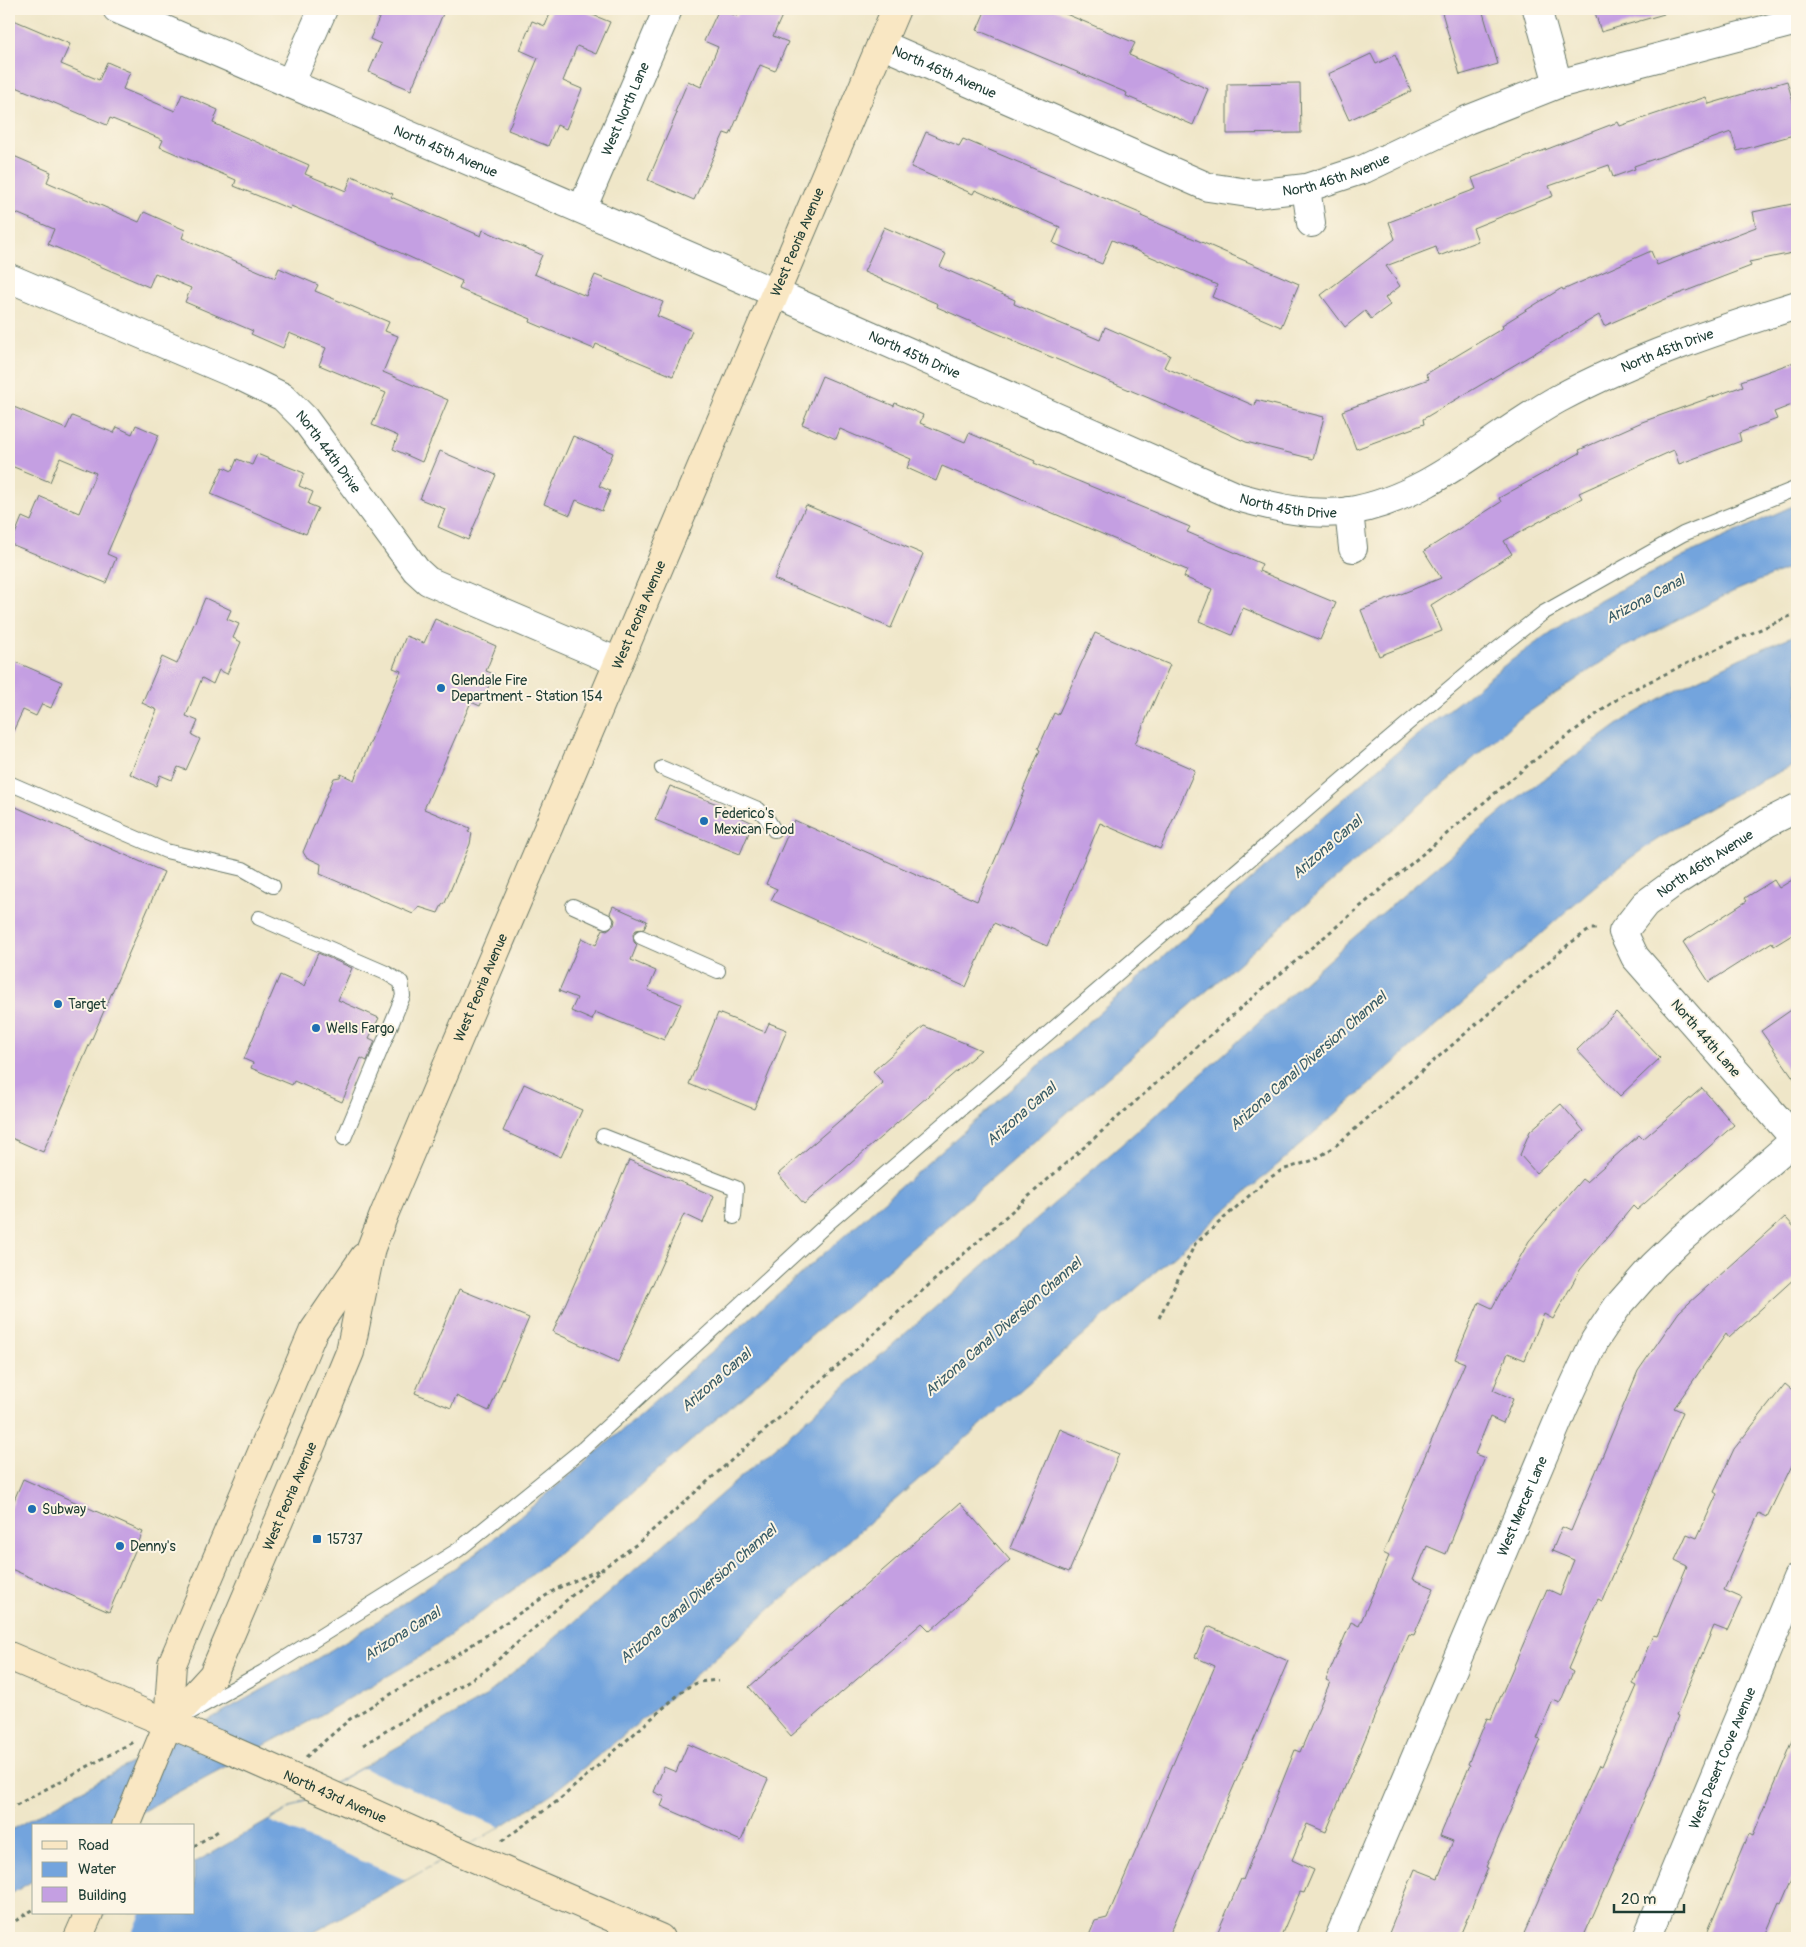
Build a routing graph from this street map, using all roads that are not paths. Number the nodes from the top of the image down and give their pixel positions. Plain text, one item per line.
1 (117, 9) edge
2 (323, 9) edge
3 (668, 9) edge
4 (896, 9) edge
5 (1537, 9) edge
6 (1797, 21) edge
7 (881, 44) junction
8 (290, 84) junction
9 (1558, 84) junction
10 (1306, 188) junction
11 (582, 209) junction
12 (1311, 223) dead end
13 (9, 278) edge
14 (775, 293) junction
15 (1797, 305) edge
16 (1797, 488) edge
17 (1349, 511) junction
18 (1354, 548) dead end
19 (618, 662) junction
20 (662, 768) dead end
21 (9, 783) edge
22 (1797, 808) edge
23 (774, 830) dead end
24 (273, 886) dead end
25 (573, 906) dead end
26 (259, 918) dead end
27 (606, 921) dead end
28 (1623, 932) joint
29 (641, 937) dead end
30 (718, 971) dead end
31 (603, 1136) dead end
32 (344, 1138) dead end
33 (1796, 1139) edge
34 (734, 1217) dead end
35 (371, 1248) junction
36 (1797, 1578) edge
37 (9, 1656) edge
38 (168, 1724) junction
39 (127, 1824) edge
40 (88, 1914) edge
41 (78, 1938) edge
42 (660, 1938) edge
43 (1338, 1938) edge
44 (1647, 1938) edge

1 - 8 street, North 45th Avenue
2 - 8 street
3 - 11 street, West North Lane
4 - 7 main road, West Peoria Avenue
5 - 9 street
6 - 9 street, North 46th Avenue
7 - 10 street, North 46th Avenue
7 - 14 main road, West Peoria Avenue
8 - 11 street, North 45th Avenue
9 - 10 street, North 46th Avenue
10 - 12 street
11 - 14 street, North 45th Avenue
13 - 19 street, North 44th Drive
14 - 17 street, North 45th Drive
14 - 19 main road, West Peoria Avenue
15 - 17 street, North 45th Drive
16 - 38 lane
17 - 18 street
19 - 35 main road, West Peoria Avenue
20 - 23 lane
21 - 24 lane
22 - 28 street, North 46th Avenue
25 - 27 lane
26 - 32 lane
28 - 33 street, North 44th Lane
29 - 30 lane
31 - 34 lane
33 - 43 street, West Mercer Lane
35 - 38 main road, West Peoria Avenue
35 - 38 main road, West Peoria Avenue
36 - 44 street, West Desert Cove Avenue
37 - 38 main road, North 43rd Avenue
38 - 39 main road, West Peoria Avenue
38 - 42 main road, North 43rd Avenue, bridge
40 - 41 main road

